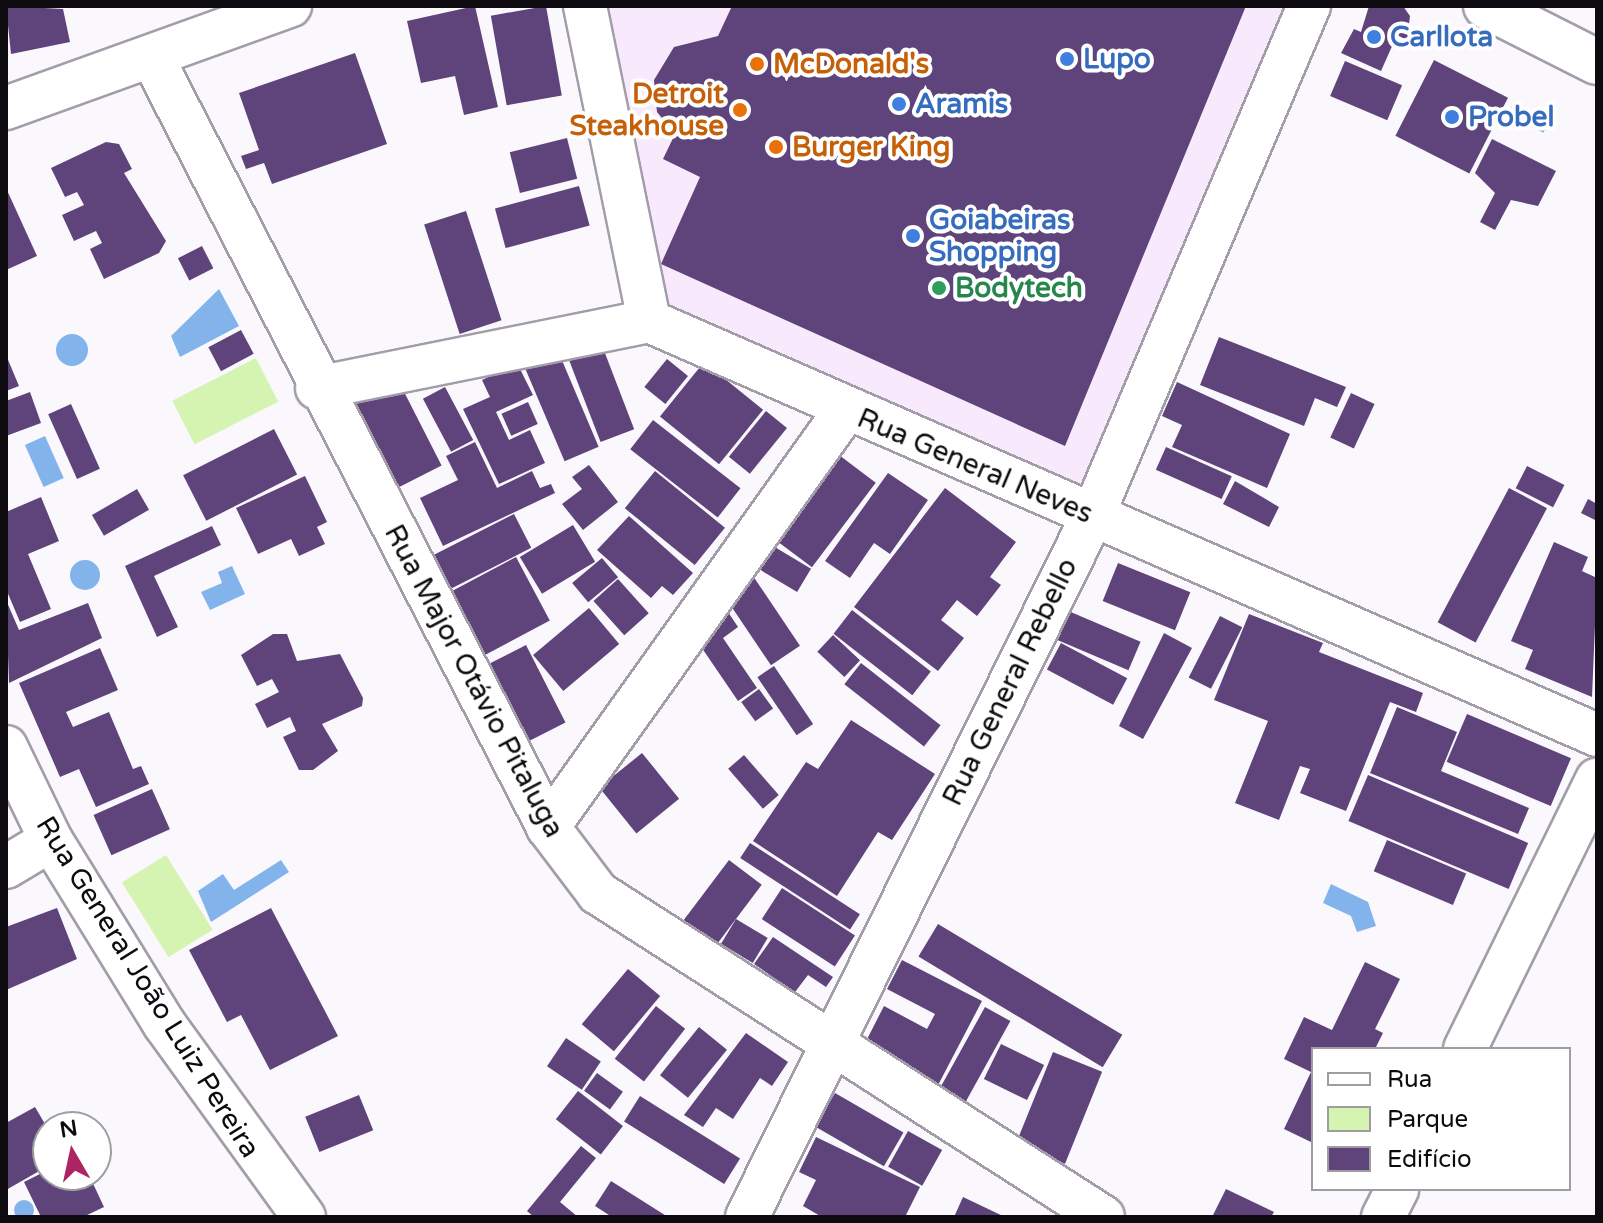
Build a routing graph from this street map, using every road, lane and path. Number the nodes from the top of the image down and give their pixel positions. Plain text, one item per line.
1 (290, 6) edge
2 (585, 6) edge
3 (1309, 6) edge
4 (1486, 6) edge
5 (152, 57) junction
6 (1597, 62) edge
7 (6, 108) edge
8 (649, 321) junction
9 (317, 388) junction
10 (845, 411) junction
11 (1093, 515) junction
12 (1597, 735) edge
13 (6, 747) edge
14 (1597, 780) edge
15 (548, 827) junction
16 (51, 840) junction
17 (6, 867) edge
18 (831, 1041) junction
19 (1466, 1047) edge
20 (1396, 1191) edge
21 (304, 1217) edge
22 (747, 1217) edge
23 (1103, 1217) edge
24 (1383, 1217) edge

1 - 5 street
2 - 8 street
3 - 11 street, Rua General Rebello
4 - 6 main road
5 - 7 street
5 - 9 street, Rua Major Otávio Pitaluga
8 - 9 street
8 - 10 street, Rua General Neves
9 - 15 street, Rua Major Otávio Pitaluga
10 - 11 street, Rua General Neves
10 - 15 street
11 - 12 street, Rua General Neves
11 - 18 street, Rua General Rebello
13 - 16 street, Rua General João Luiz Pereira
14 - 19 street
15 - 18 street, Rua Major Otávio Pitaluga
16 - 17 street
16 - 21 street, Rua General João Luiz Pereira
18 - 22 street, Rua General Rebello
18 - 23 street, Rua Major Otávio Pitaluga
20 - 24 street

